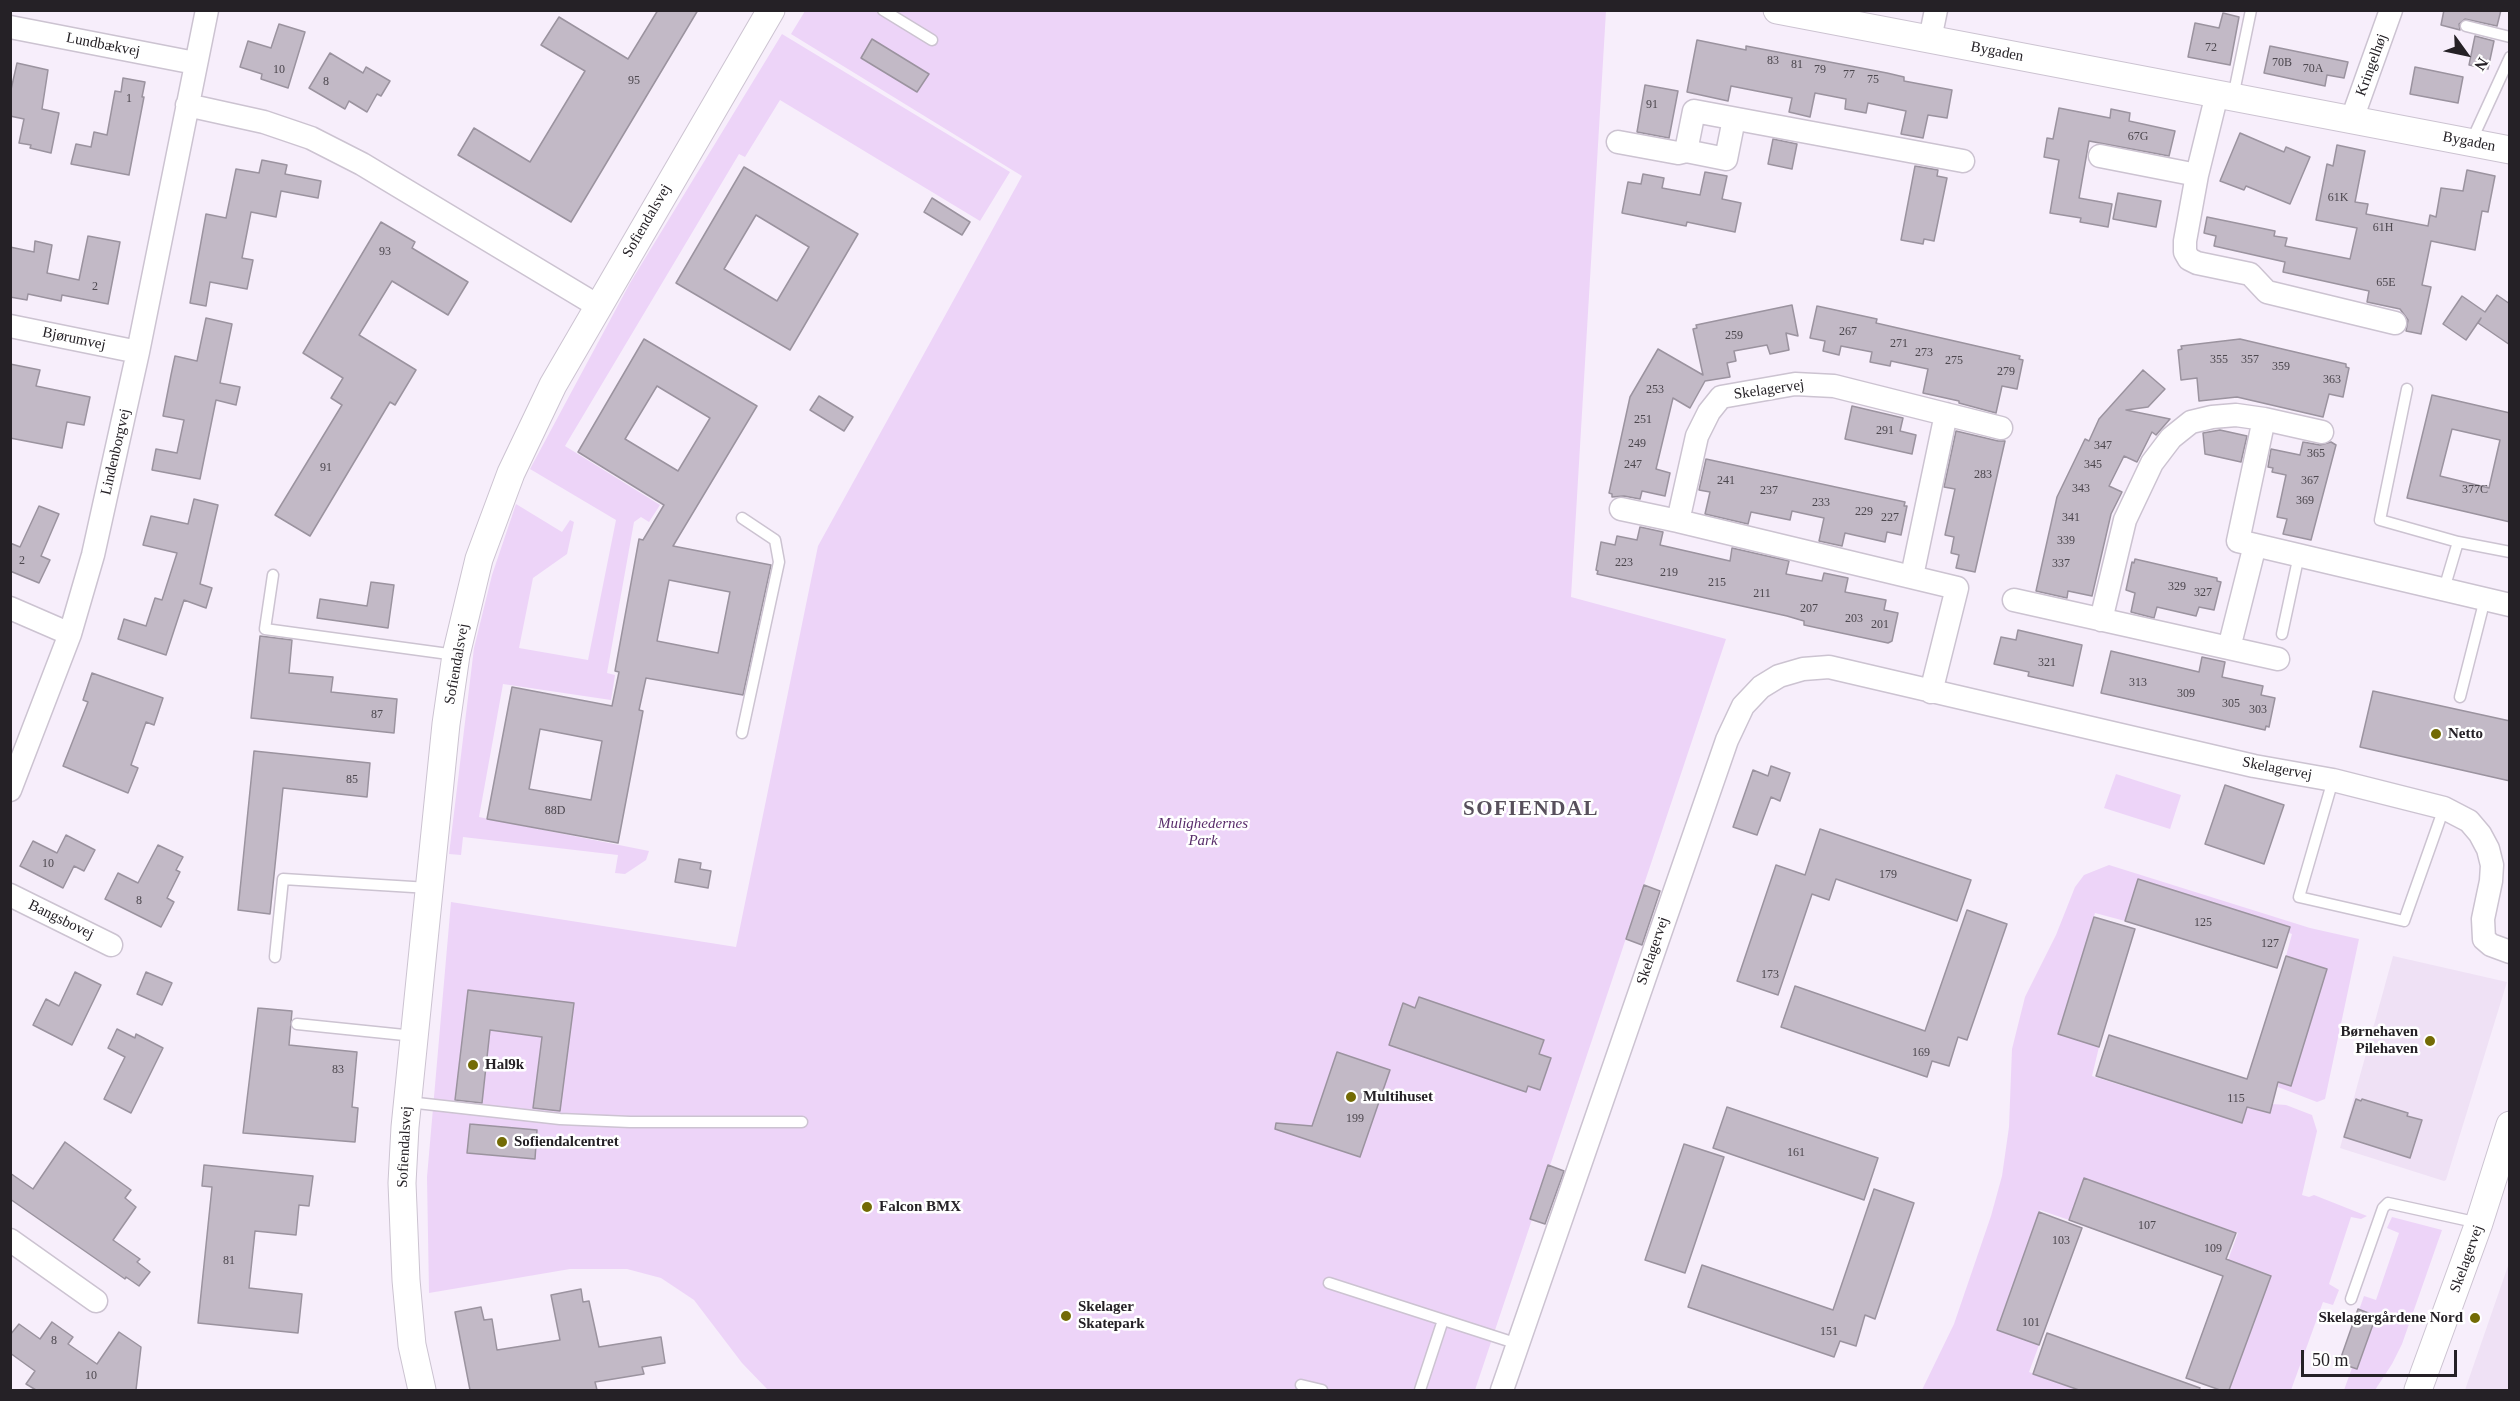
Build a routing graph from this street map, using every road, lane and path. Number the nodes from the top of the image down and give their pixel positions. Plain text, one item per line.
1 (207, 10) edge
2 (771, 10) edge
3 (883, 10) edge
4 (1777, 10) edge
5 (1936, 10) edge
6 (2251, 10) edge
7 (2391, 10) edge
8 (2466, 26) dead end
9 (10, 27) edge
10 (2510, 37) edge
11 (1930, 39) junction
12 (932, 40) dead end
13 (2510, 57) edge
14 (195, 63) junction
15 (2225, 96) junction
16 (187, 105) junction
17 (1734, 118) junction
18 (2352, 119) junction
19 (1618, 142) dead end
20 (2471, 142) junction
21 (2510, 150) edge
22 (1686, 151) junction
23 (2100, 156) dead end
24 (1963, 161) dead end
25 (2197, 175) junction
26 (598, 306) junction
27 (2395, 322) dead end
28 (10, 326) edge
29 (138, 352) junction
30 (2407, 389) dead end
31 (1946, 414) junction
32 (2264, 419) junction
33 (2001, 428) dead end
34 (2322, 432) dead end
35 (1621, 509) dead end
36 (742, 518) dead end
37 (1678, 521) junction
38 (2458, 542) junction
39 (2255, 545) junction
40 (2510, 552) edge
41 (2299, 555) junction
42 (273, 575) dead end
43 (1912, 576) junction
44 (2444, 589) junction
45 (2485, 599) junction
46 (2014, 600) dead end
47 (2510, 605) edge
48 (10, 608) edge
49 (2101, 620) junction
50 (70, 634) junction
51 (2282, 634) dead end
52 (2229, 648) junction
53 (456, 655) junction
54 (2278, 659) dead end
55 (1931, 692) junction
56 (2460, 697) dead end
57 (742, 733) dead end
58 (2333, 780) junction
59 (10, 790) edge
60 (2444, 808) junction
61 (429, 888) junction
62 (10, 895) edge
63 (111, 945) dead end
64 (2510, 952) edge
65 (275, 957) dead end
66 (297, 1024) dead end
67 (414, 1036) junction
68 (408, 1102) junction
69 (802, 1122) dead end
70 (2510, 1125) edge
71 (2480, 1223) junction
72 (10, 1240) edge
73 (1329, 1283) dead end
74 (2351, 1299) dead end
75 (96, 1301) dead end
76 (1443, 1320) junction
77 (1518, 1344) junction
78 (1301, 1385) dead end
79 (422, 1390) edge
80 (1322, 1390) edge
81 (1420, 1390) edge
82 (1502, 1390) edge
83 (2418, 1390) edge

1 - 14 street, Lindenborgvej
2 - 26 street, Sofiendalsvej
3 - 12 lane
4 - 11 street, Bygaden
5 - 11 street
6 - 15 lane
7 - 18 street, Kringelhøj
8 - 10 lane
9 - 14 street, Lundbækvej
11 - 15 street, Bygaden
13 - 20 lane
14 - 16 street, Lindenborgvej
15 - 18 street, Bygaden
15 - 25 street
16 - 26 street
16 - 29 street, Lindenborgvej
17 - 22 street
17 - 22 street
17 - 24 street
18 - 20 street, Bygaden
19 - 22 street
20 - 21 street, Bygaden
23 - 25 street
25 - 27 street
26 - 53 street, Sofiendalsvej
28 - 29 street, Bjørumvej
29 - 50 street, Lindenborgvej
30 - 38 lane
31 - 33 street, Skelagervej
31 - 37 street, Skelagervej
31 - 43 street
32 - 34 street
32 - 39 street
32 - 49 street
35 - 37 street
36 - 57 lane
37 - 43 street
38 - 40 lane
38 - 44 lane
39 - 41 street
39 - 52 street
41 - 44 street
41 - 51 lane
42 - 53 lane
43 - 55 street
44 - 45 street
45 - 47 street
45 - 56 lane
46 - 49 street
48 - 50 street
49 - 52 street
50 - 59 street, Lindenborgvej
52 - 54 street
53 - 61 street, Sofiendalsvej
55 - 58 street, Skelagervej
55 - 77 street, Skelagervej
58 - 60 street, Skelagervej
58 - 60 lane
60 - 64 street, Skelagervej
61 - 65 lane
61 - 67 street, Sofiendalsvej
62 - 63 street, Bangsbovej
66 - 67 lane
67 - 68 street, Sofiendalsvej
68 - 69 lane
68 - 79 street, Sofiendalsvej
70 - 71 street, Skelagervej
71 - 74 lane
71 - 83 street, Skelagervej
72 - 75 street
73 - 76 lane
76 - 77 lane
76 - 81 lane
77 - 82 street, Skelagervej
78 - 80 lane

